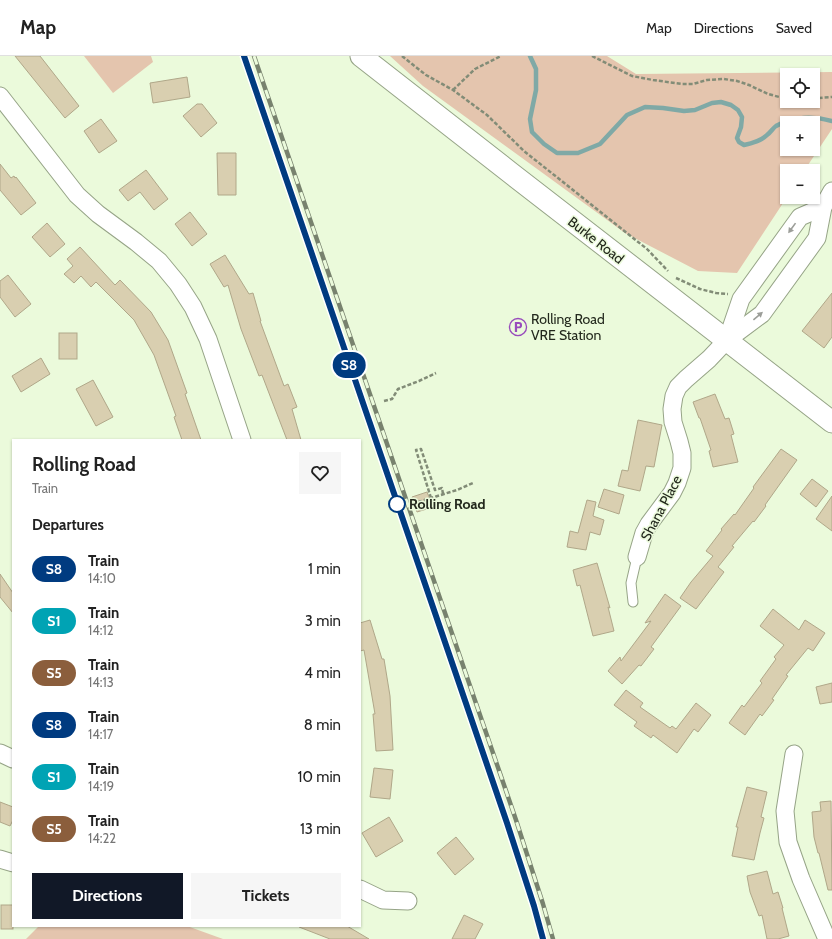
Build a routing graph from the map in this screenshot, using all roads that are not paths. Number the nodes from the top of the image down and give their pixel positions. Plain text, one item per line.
1 (361, 56) edge
2 (0, 96) edge
3 (832, 191) edge
4 (823, 207) junction
5 (727, 340) junction
6 (832, 422) edge
7 (242, 439) edge
8 (637, 557) joint
9 (633, 602) dead end
10 (0, 753) edge
11 (794, 754) dead end
12 (12, 759) edge
13 (0, 859) edge
14 (12, 863) edge
15 (361, 889) edge
16 (408, 901) dead end
17 (827, 939) edge

1 - 5 street, Burke Road
2 - 7 street
3 - 4 street
5 -> 4 street
4 -> 5 street
5 - 6 street, Burke Road
5 - 8 street, Shana Place
8 - 9 lane, Shana Place
10 - 12 street
11 - 17 street
13 - 14 street
15 - 16 street

